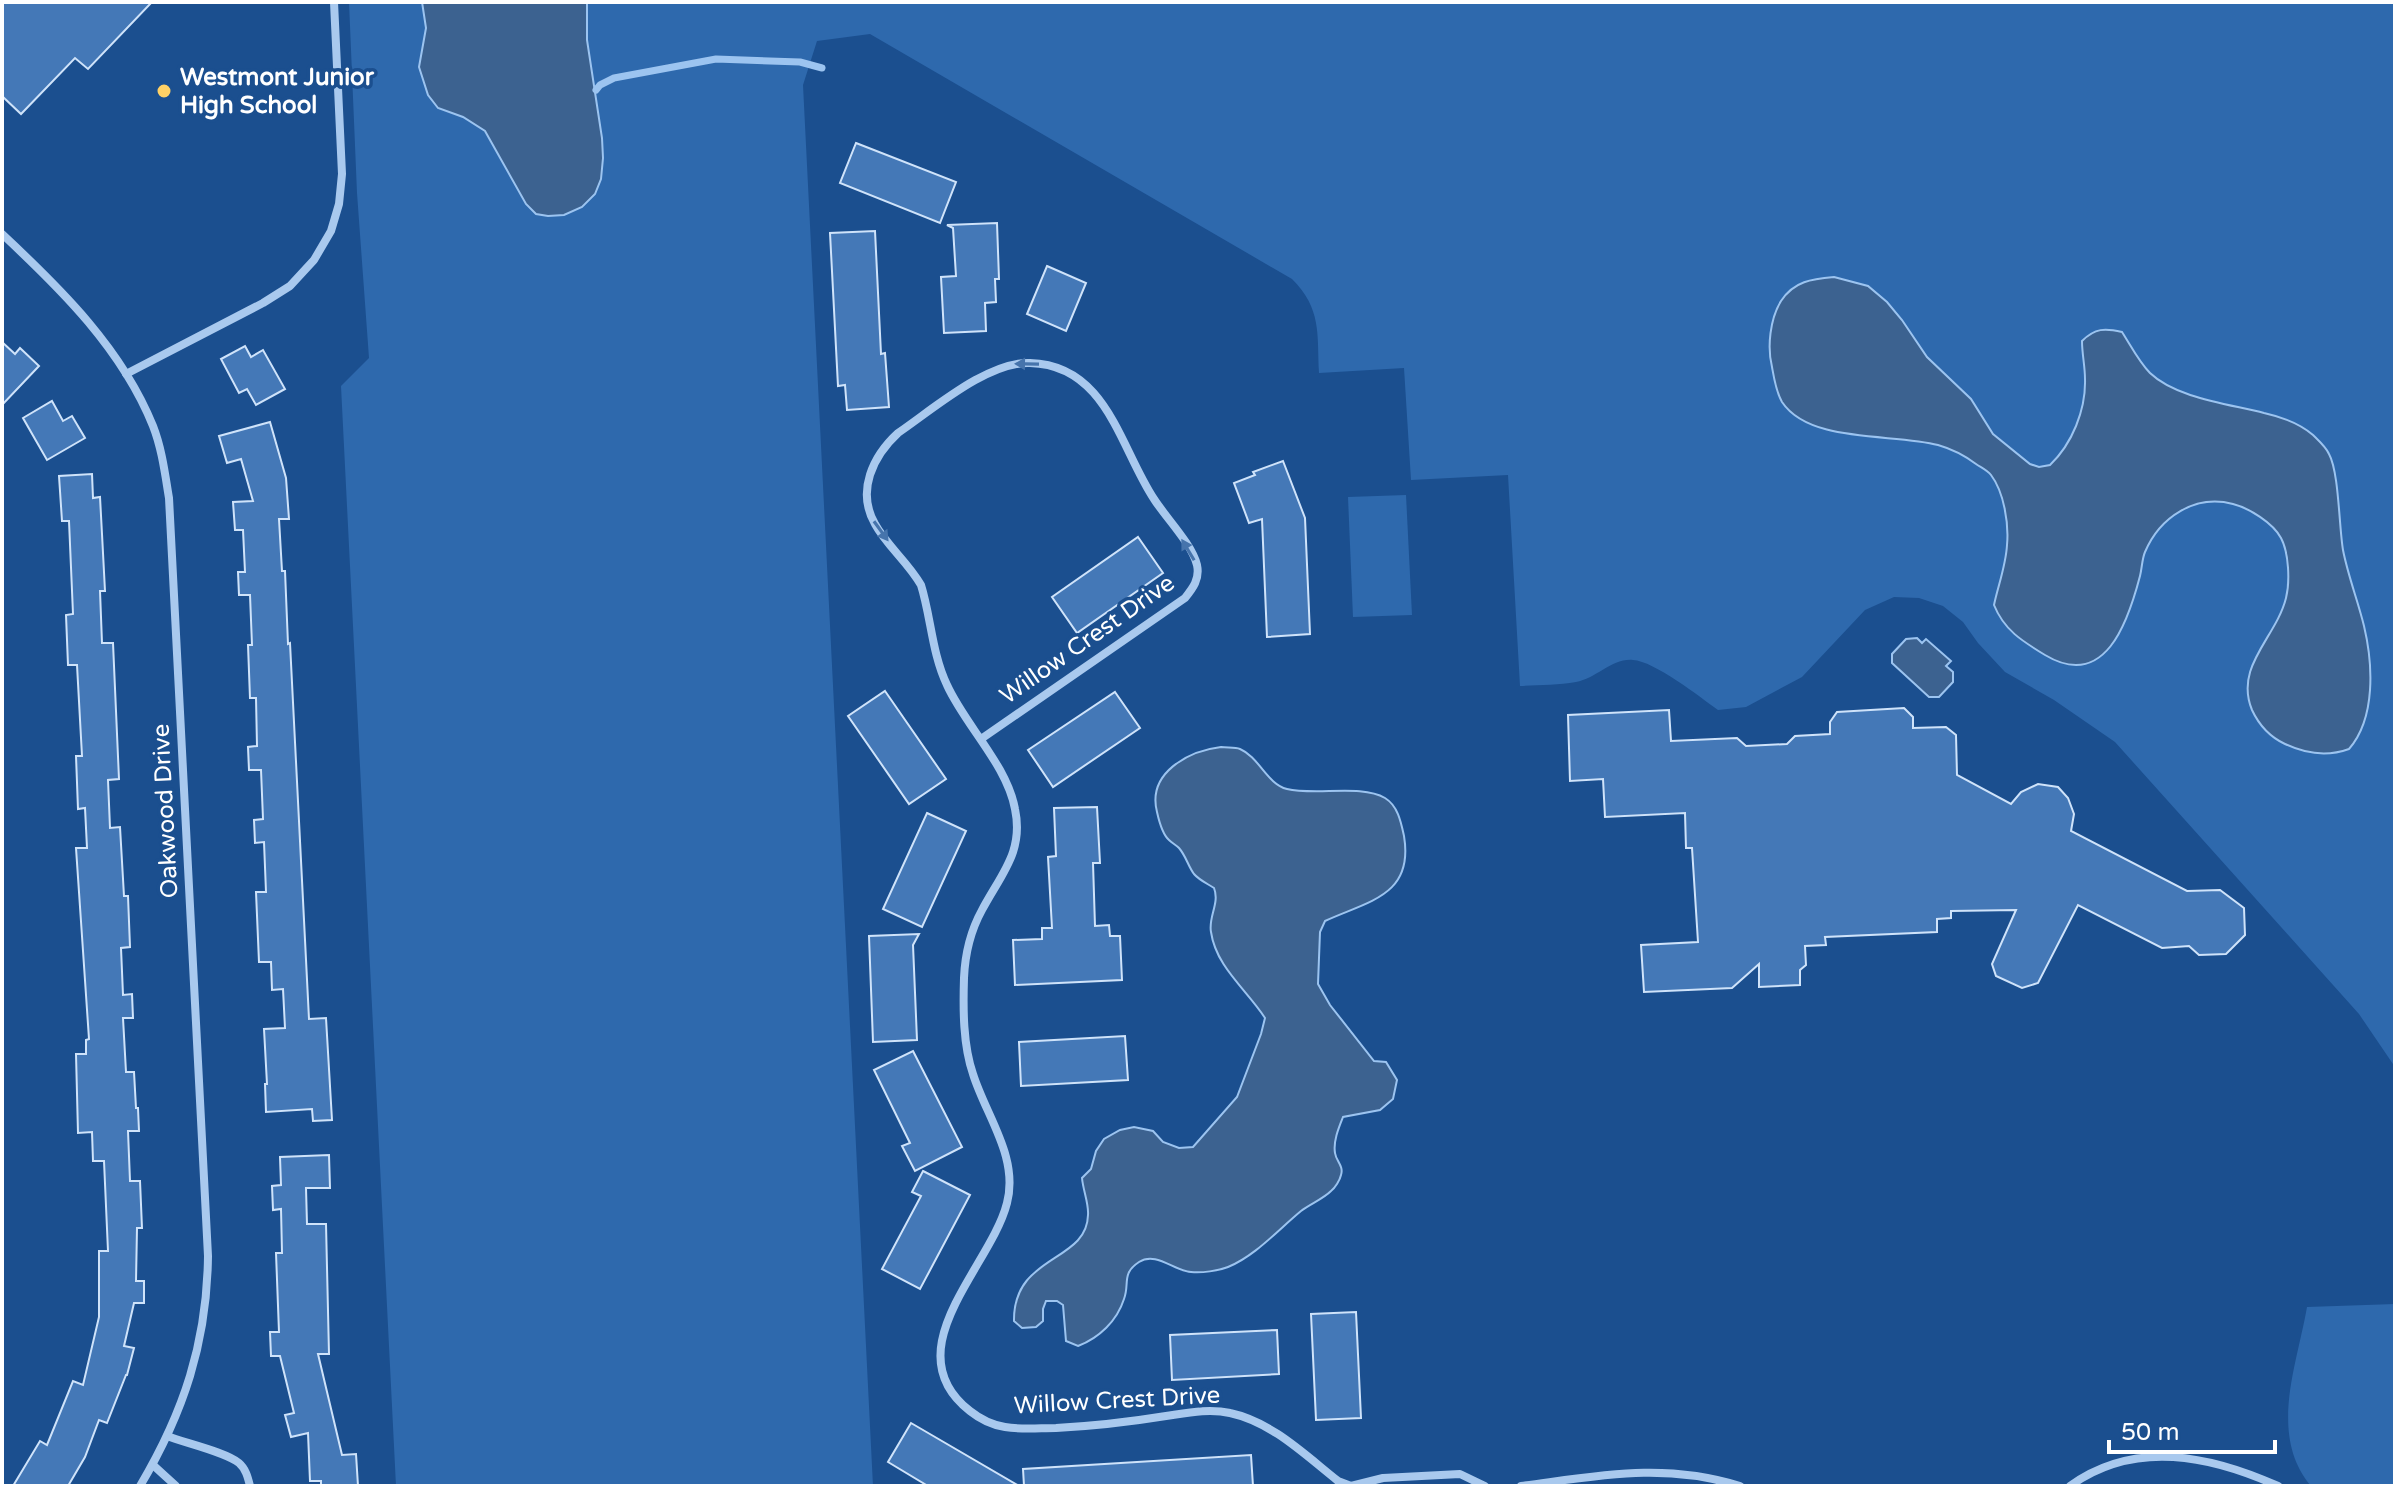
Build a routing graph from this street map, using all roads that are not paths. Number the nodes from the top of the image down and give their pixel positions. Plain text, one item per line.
1 (334, 2) edge
2 (2, 234) edge
3 (126, 374) junction
4 (981, 739) junction
5 (167, 1436) junction
6 (153, 1465) junction
7 (140, 1486) edge
8 (176, 1486) edge
9 (250, 1486) edge
10 (1351, 1486) edge
11 (1485, 1486) edge
12 (1521, 1486) edge
13 (1740, 1486) edge
14 (2070, 1486) edge
15 (2278, 1486) edge

1 - 3 street
2 - 3 street, Oakwood Drive
3 - 5 street, Oakwood Drive
4 -> 4 street, Willow Crest Drive
4 - 10 street, Willow Crest Drive
5 - 6 street, Oakwood Drive
5 - 9 street
6 - 7 street, Oakwood Drive
6 - 8 street
10 - 11 street, Willow Crest Drive
12 - 13 street
14 - 15 street

